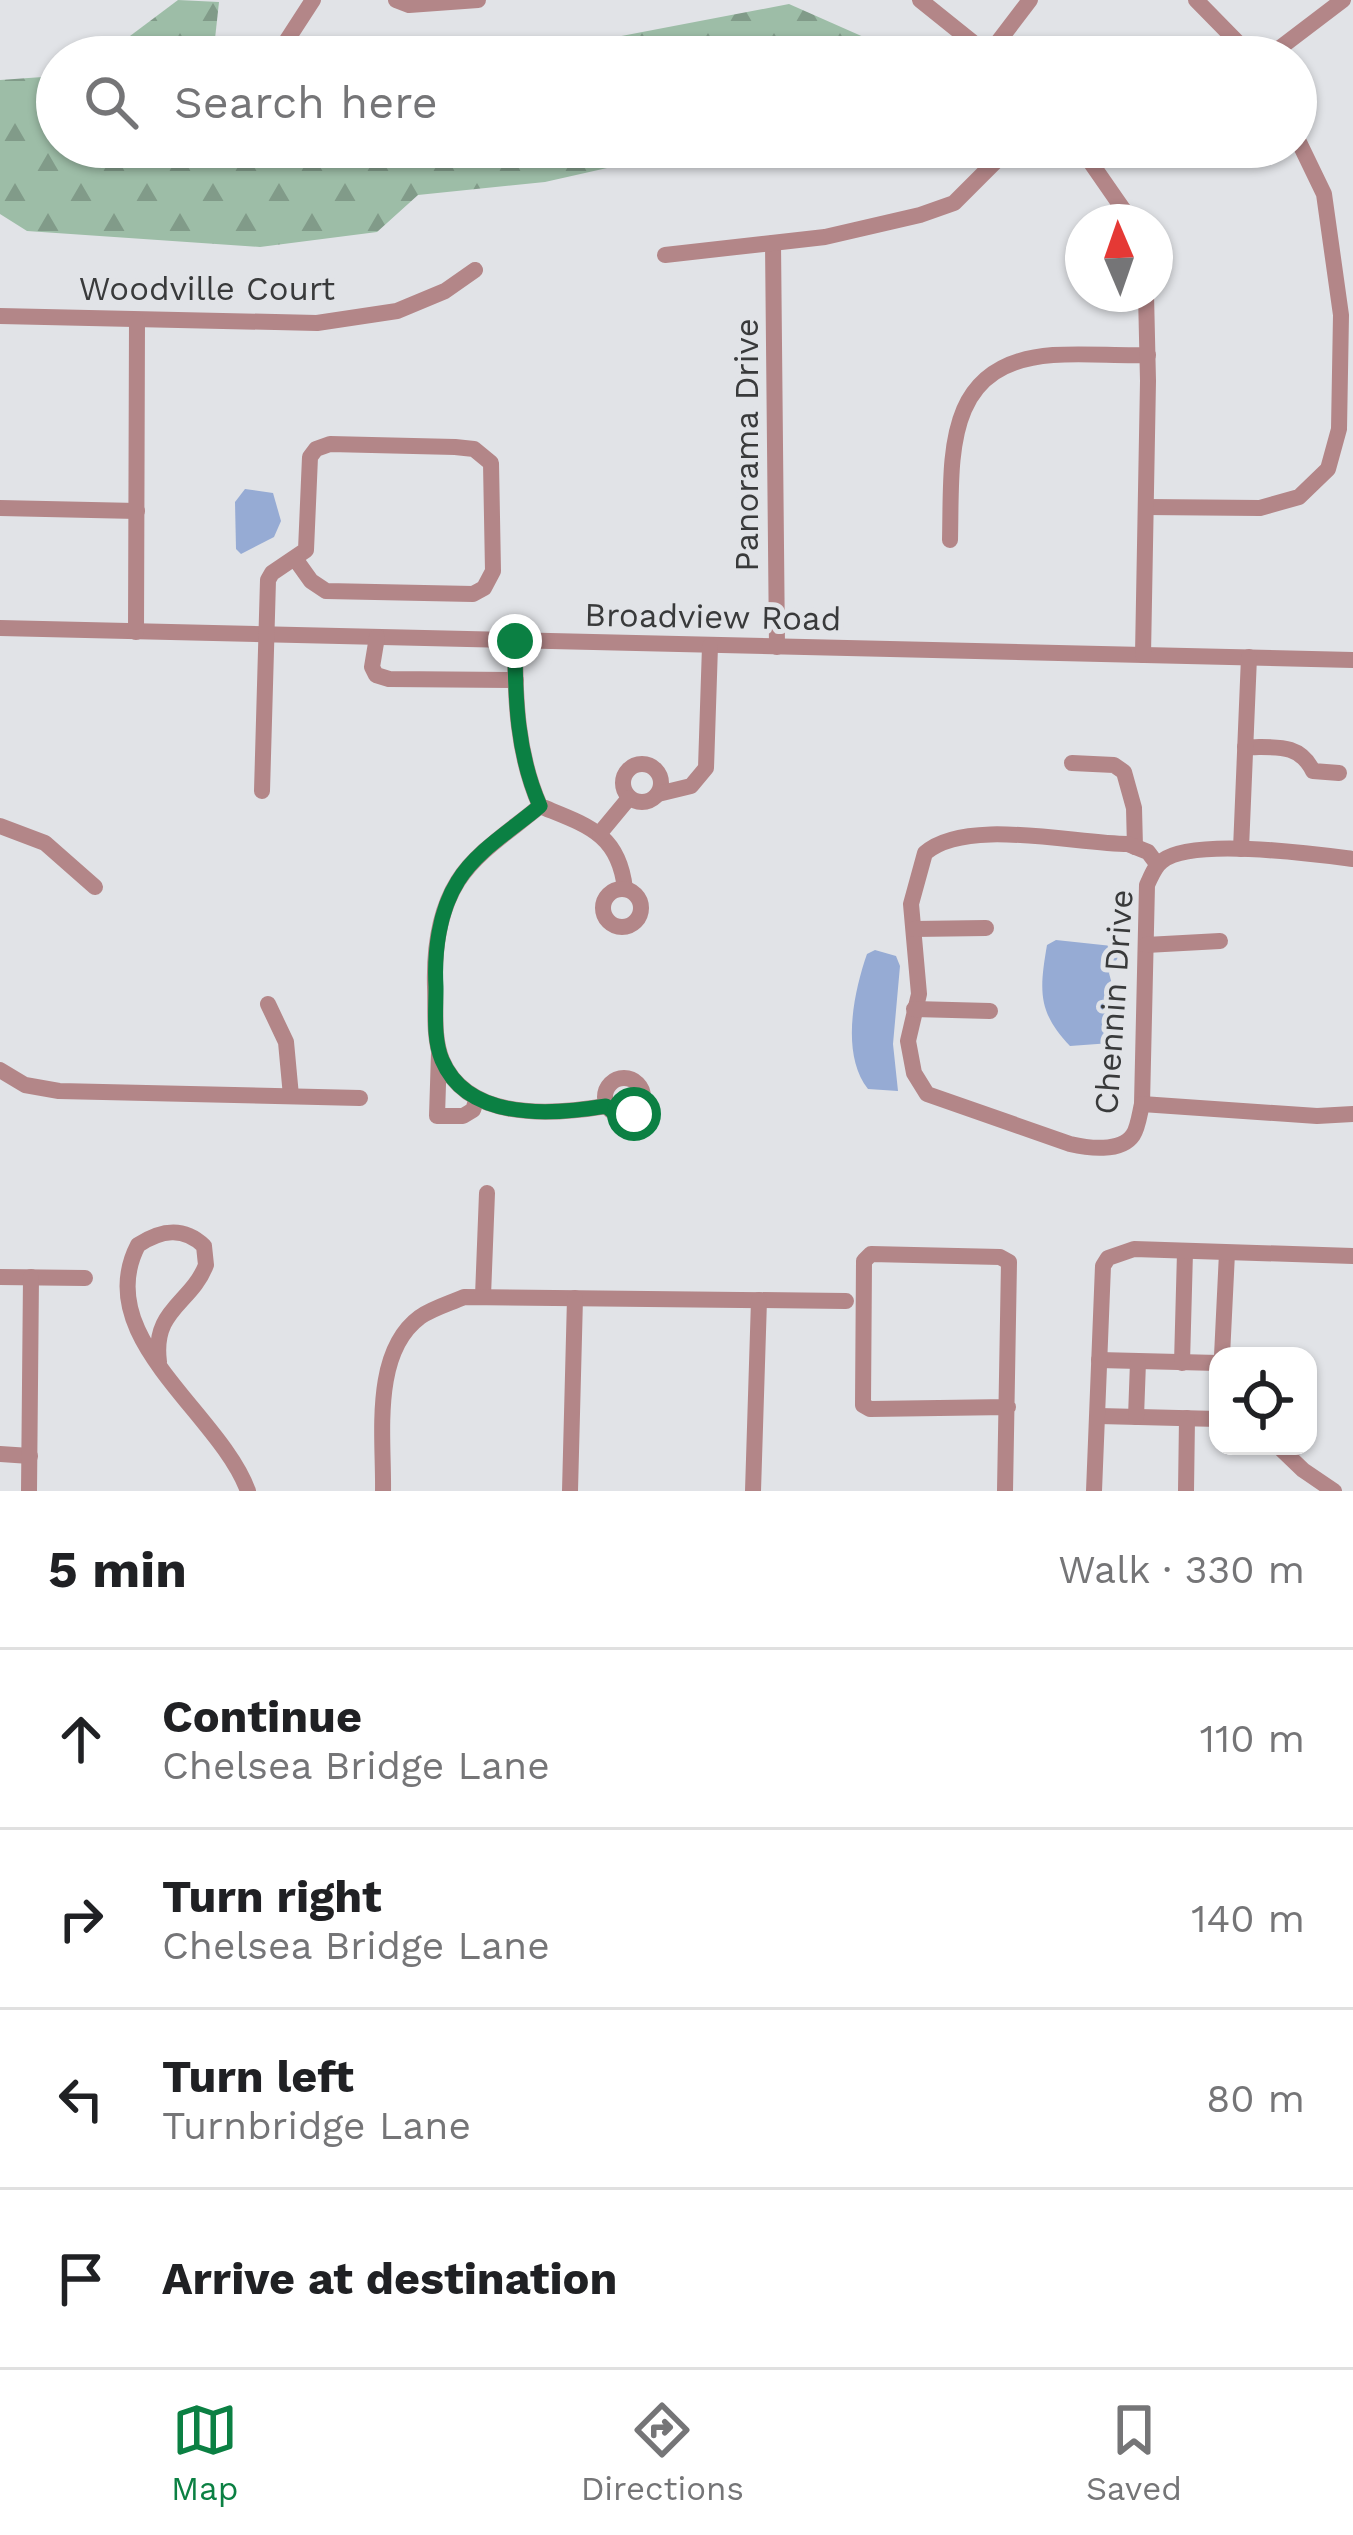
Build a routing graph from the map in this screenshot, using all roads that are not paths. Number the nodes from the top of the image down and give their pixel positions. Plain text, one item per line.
1 (313, 0) edge
2 (396, 0) edge
3 (478, 0) edge
4 (920, 0) edge
5 (1030, 0) edge
6 (1196, 0) edge
7 (1343, 0) edge
8 (290, 36) edge
9 (965, 36) edge
10 (1004, 36) edge
11 (1231, 36) edge
12 (1296, 36) edge
13 (989, 168) edge
14 (1095, 168) edge
15 (1311, 168) edge
16 (1120, 204) edge
17 (773, 243) junction
18 (665, 255) dead end
19 (475, 270) dead end
20 (1147, 312) edge
21 (0, 316) edge
22 (137, 321) junction
23 (1148, 356) junction
24 (1146, 507) junction
25 (0, 508) edge
26 (136, 511) junction
27 (950, 540) dead end
28 (296, 560) junction
29 (0, 628) edge
30 (136, 632) junction
31 (267, 635) junction
32 (377, 638) junction
33 (515, 641) junction
34 (710, 646) junction
35 (777, 647) junction
36 (1143, 655) junction
37 (1250, 657) junction
38 (1353, 660) edge
39 (515, 680) junction
40 (1245, 747) junction
41 (1072, 763) dead end
42 (1339, 773) dead end
43 (262, 791) dead end
44 (658, 794) junction
45 (628, 798) junction
46 (540, 806) junction
47 (0, 826) edge
48 (600, 833) junction
49 (1136, 847) junction
50 (1241, 849) junction
51 (1353, 860) edge
52 (1157, 865) junction
53 (95, 887) dead end
54 (625, 889) dead end
55 (986, 928) dead end
56 (914, 929) junction
57 (1220, 941) dead end
58 (1146, 945) junction
59 (268, 1004) dead end
60 (914, 1009) junction
61 (990, 1011) dead end
62 (439, 1050) junction
63 (0, 1070) edge
64 (291, 1096) junction
65 (360, 1098) dead end
66 (477, 1098) junction
67 (1142, 1104) junction
68 (606, 1106) dead end
69 (1353, 1114) edge
70 (487, 1193) dead end
71 (1185, 1252) junction
72 (1227, 1253) junction
73 (1353, 1256) edge
74 (0, 1277) edge
75 (31, 1277) junction
76 (85, 1278) dead end
77 (483, 1296) junction
78 (575, 1298) junction
79 (758, 1300) junction
80 (846, 1301) dead end
81 (1221, 1347) edge
82 (1099, 1360) junction
83 (1209, 1361) edge
84 (1138, 1362) junction
85 (159, 1363) junction
86 (1182, 1363) junction
87 (1008, 1408) junction
88 (1099, 1416) junction
89 (1136, 1417) junction
90 (1187, 1418) junction
91 (1209, 1419) edge
92 (0, 1454) edge
93 (1287, 1455) edge
94 (30, 1456) junction
95 (29, 1491) edge
96 (248, 1491) edge
97 (382, 1491) edge
98 (570, 1491) edge
99 (754, 1491) edge
100 (1005, 1491) edge
101 (1094, 1491) edge
102 (1186, 1491) edge
103 (1334, 1491) edge

1 - 8 street
2 - 3 street
4 - 9 street
5 - 10 street
6 - 11 street
7 - 12 street
13 - 17 street
14 - 16 street
15 - 24 street
17 - 18 street
17 - 35 street, Panorama Drive
19 - 22 street, Woodville Court
20 - 23 street
21 - 22 street, Woodville Court
22 - 26 street
23 - 24 street
23 - 27 street
24 - 36 street
25 - 26 street
26 - 30 street
28 - 28 street
28 - 31 street
29 - 30 street, Broadview Road
30 - 31 street, Broadview Road
31 - 32 street, Broadview Road
31 - 43 street
32 - 33 street, Broadview Road
32 - 39 street
33 - 34 street, Broadview Road
33 - 39 street
34 - 35 street, Broadview Road
34 - 44 street
35 - 36 street, Broadview Road
36 - 37 street, Broadview Road
37 - 38 street, Broadview Road
37 - 40 street
39 - 46 street
40 - 42 street
40 - 50 street
41 - 49 street
44 - 45 street
44 - 45 street
45 - 48 street
46 - 48 street
46 - 62 street
47 - 53 street
48 - 54 street
49 - 52 street
49 - 56 street
50 - 51 street, Chennin Drive
50 - 52 street, Chennin Drive
52 - 58 street, Chennin Drive
55 - 56 street
56 - 60 street
57 - 58 street
58 - 67 street, Chennin Drive
59 - 64 street
60 - 61 street
60 - 67 street, Chennin Drive
62 - 66 street
62 - 66 street
63 - 64 street
64 - 65 street
66 - 68 street
67 - 69 street
70 - 77 street
71 - 72 street
71 - 82 street
71 - 86 street
72 - 73 street
72 - 81 street
74 - 75 street
75 - 76 street
75 - 94 street
77 - 78 street
77 - 97 street
78 - 79 street
78 - 98 street
79 - 80 street
79 - 99 street
82 - 84 street
82 - 88 street
83 - 86 street
84 - 86 street
84 - 89 street
85 - 85 street
85 - 96 street
87 - 87 street
87 - 100 street
88 - 89 street
88 - 101 street
89 - 90 street
90 - 91 street
90 - 102 street
92 - 94 street
93 - 103 street
94 - 95 street

